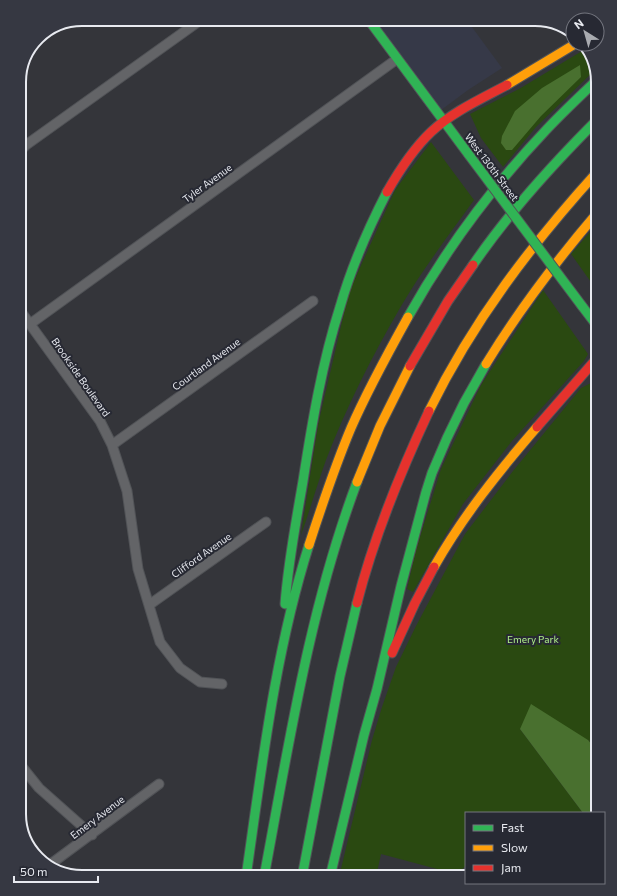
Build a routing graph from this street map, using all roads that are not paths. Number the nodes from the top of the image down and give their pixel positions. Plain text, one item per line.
1 (192, 26) edge
2 (373, 26) edge
3 (565, 50) edge
4 (397, 59) junction
5 (591, 86) edge
6 (444, 121) junction
7 (591, 126) edge
8 (26, 145) edge
9 (591, 179) edge
10 (591, 220) edge
11 (313, 301) dead end
12 (591, 318) edge
13 (26, 319) edge
14 (30, 324) junction
15 (591, 365) edge
16 (591, 374) edge
17 (580, 377) junction
18 (112, 445) junction
19 (266, 522) dead end
20 (149, 605) junction
21 (279, 668) junction
22 (222, 684) dead end
23 (376, 692) junction
24 (26, 771) edge
25 (159, 784) dead end
26 (92, 835) junction
27 (54, 862) edge
28 (247, 870) edge
29 (265, 870) edge
30 (303, 870) edge
31 (332, 870) edge

1 - 8 street
2 - 4 main road, West 130th Street
3 - 6 main road
4 - 6 main road, West 130th Street
4 - 14 street, Tyler Avenue
5 - 21 main road
6 - 12 main road, West 130th Street, bridge
6 - 21 main road
7 - 29 main road
9 - 30 main road
10 - 23 main road
11 - 18 street, Courtland Avenue
13 - 14 street, Brookside Boulevard
14 - 18 street, Brookside Boulevard
15 - 17 main road
16 - 17 main road
17 - 23 main road
18 - 20 street, Brookside Boulevard
19 - 20 street, Clifford Avenue
20 - 22 street, Brookside Boulevard
21 - 28 main road
23 - 31 main road
24 - 26 street
25 - 26 street, Emery Avenue
26 - 27 street, Emery Avenue

